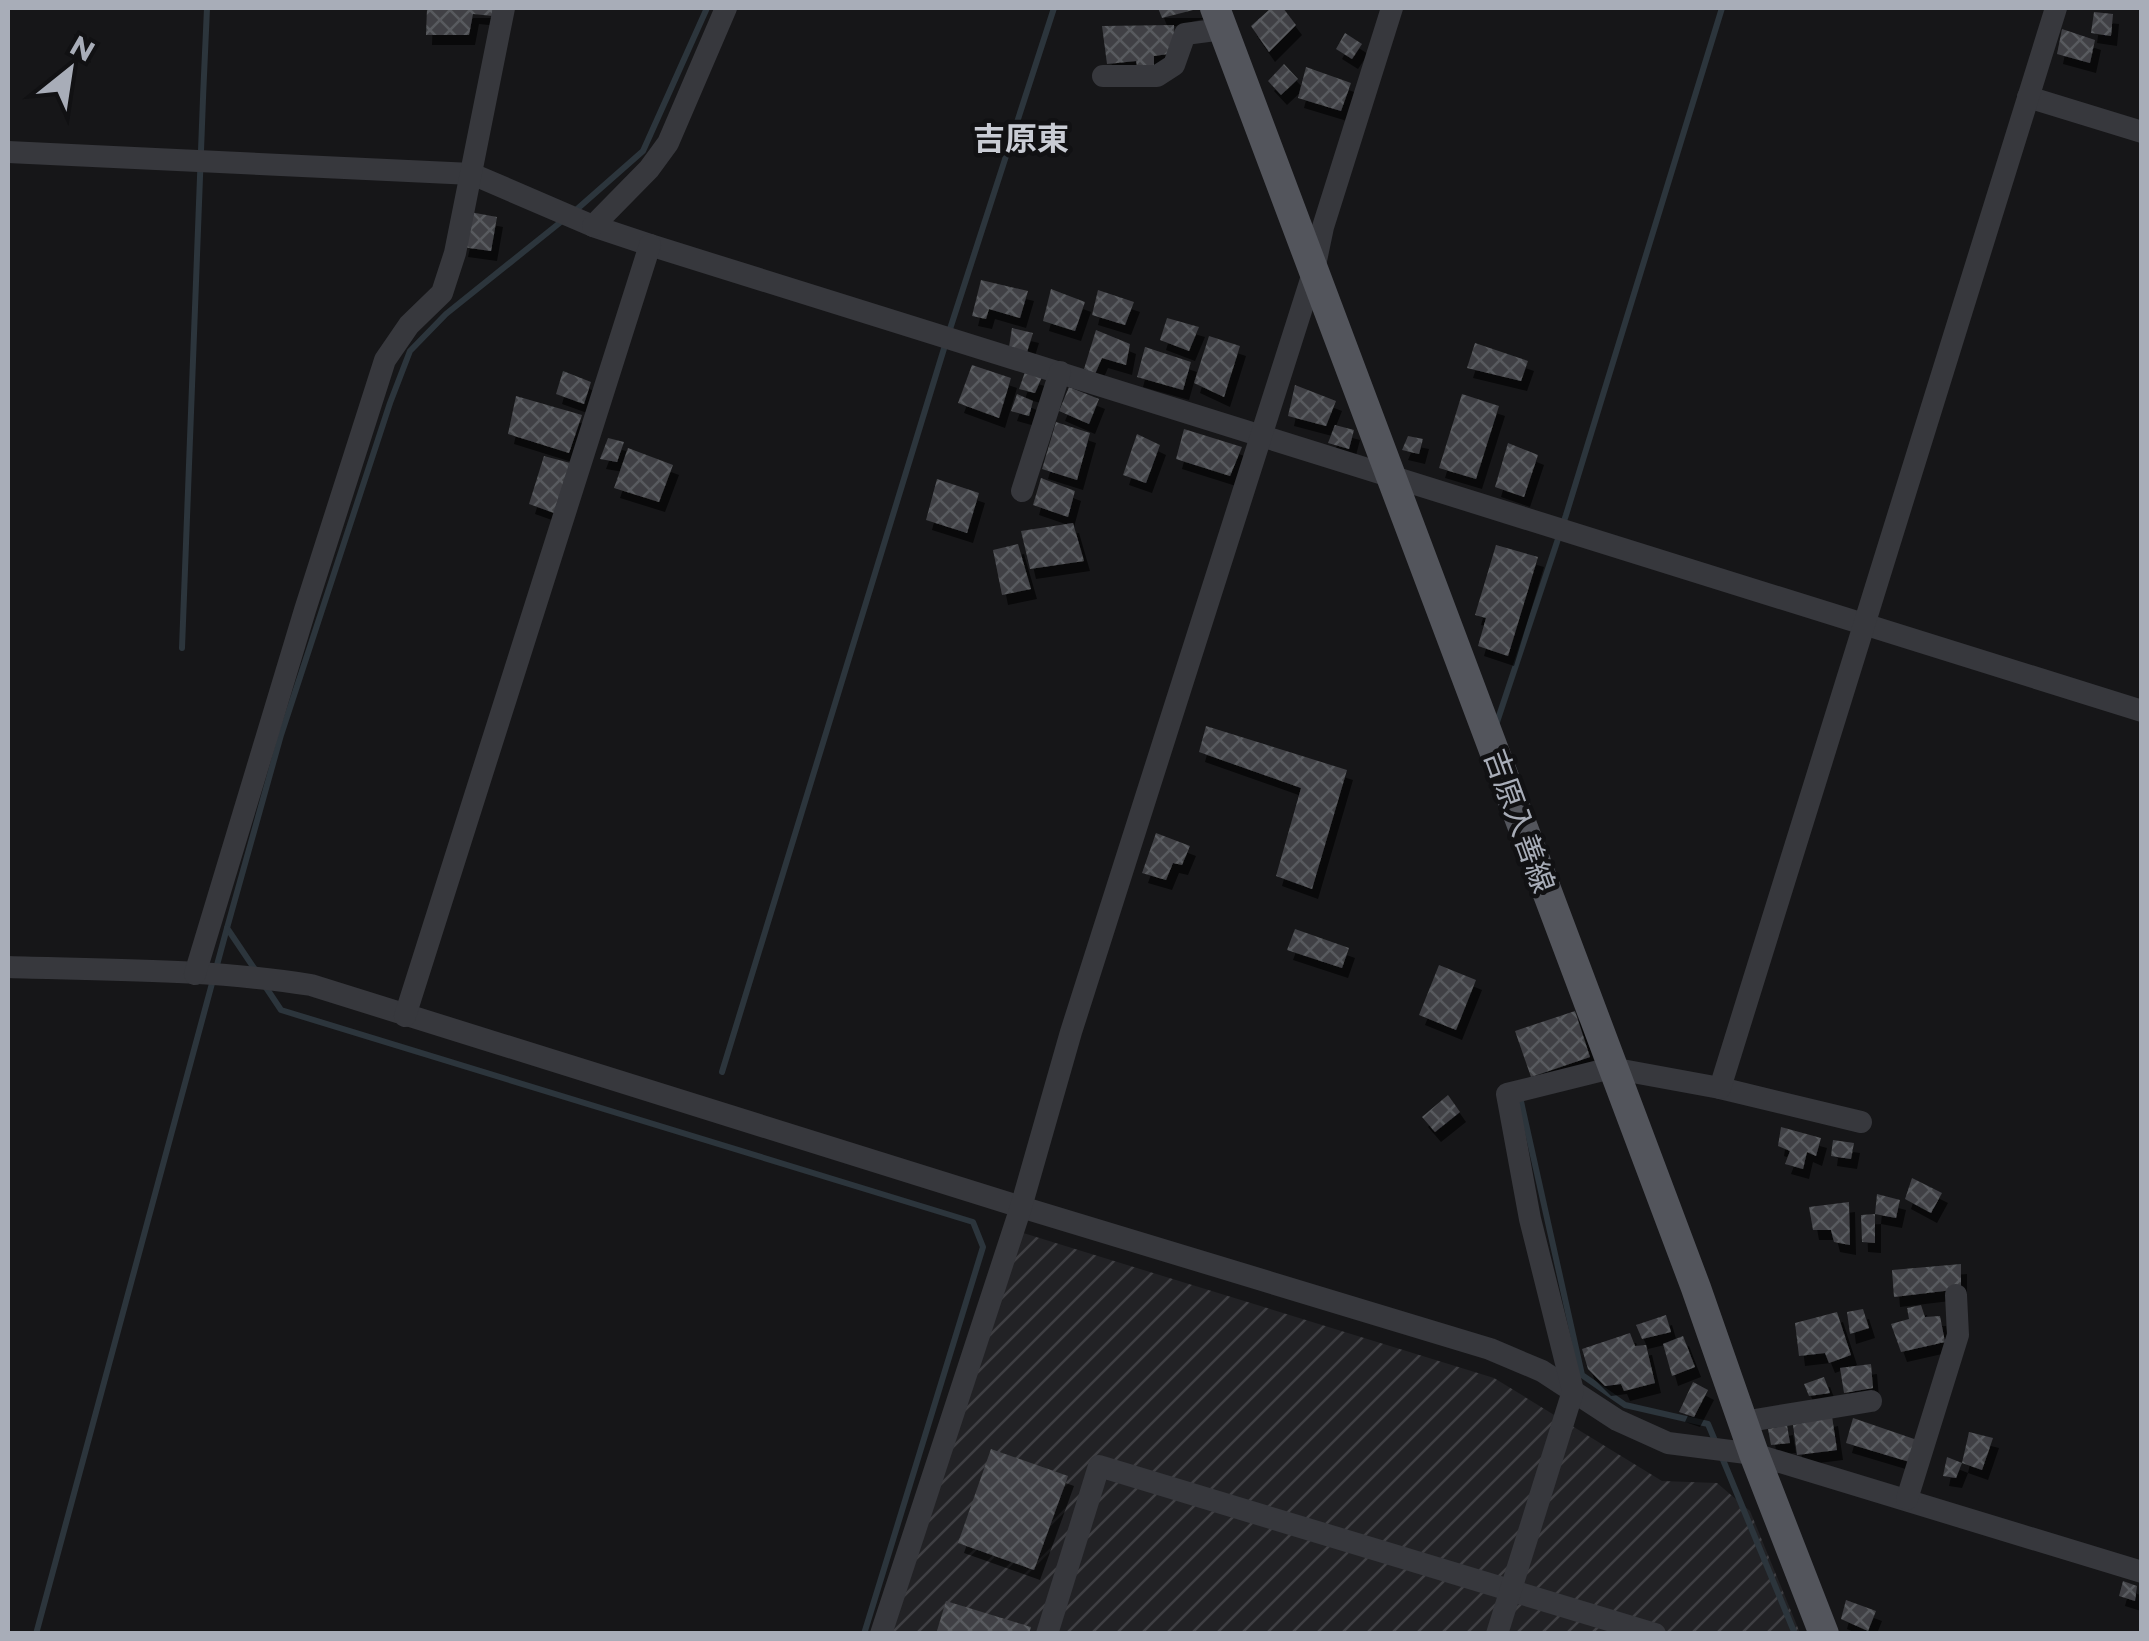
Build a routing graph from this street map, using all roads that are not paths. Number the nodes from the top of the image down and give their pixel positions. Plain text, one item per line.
1 (504, 8) edge
2 (726, 8) edge
3 (1392, 8) edge
4 (2056, 8) edge
5 (1220, 18) edge
6 (1104, 76) dead end
7 (2028, 97) junction
8 (2142, 132) edge
9 (8, 152) edge
10 (472, 174) junction
11 (592, 226) junction
12 (650, 245) junction
13 (1314, 270) junction
14 (1060, 372) junction
15 (1260, 434) junction
16 (1394, 478) junction
17 (1022, 492) dead end
18 (1862, 626) junction
19 (2142, 711) edge
20 (8, 967) edge
21 (196, 974) junction
22 (404, 1016) junction
23 (1612, 1068) junction
24 (1720, 1088) junction
25 (1861, 1122) dead end
26 (1021, 1207) junction
27 (1956, 1295) dead end
28 (1573, 1391) junction
29 (1871, 1401) dead end
30 (1743, 1422) junction
31 (1754, 1454) junction
32 (1907, 1499) junction
33 (2142, 1572) edge
34 (1511, 1590) junction
35 (881, 1634) edge
36 (1047, 1634) edge
37 (1497, 1634) edge
38 (1655, 1634) edge
39 (1824, 1634) edge

1 - 10 street
2 - 11 street
3 - 13 street
4 - 7 street
5 - 6 street
5 - 13 main road, 吉原入善線
7 - 8 street
7 - 18 street
9 - 10 street
10 - 11 street
10 - 21 street
11 - 12 street
12 - 14 street
12 - 22 street
13 - 15 street
13 - 16 main road, 吉原入善線
14 - 15 street
14 - 17 street
15 - 16 street
15 - 26 street
16 - 18 street
16 - 23 main road, 吉原入善線
18 - 19 street
18 - 24 street
20 - 21 street
21 - 22 street
22 - 26 street
23 - 24 street
23 - 28 street
23 - 30 main road, 吉原入善線
24 - 25 street
26 - 28 street
26 - 35 street
27 - 32 street
28 - 31 street
28 - 34 street
29 - 30 street
30 - 31 main road, 吉原入善線
31 - 32 street
31 - 39 main road, 吉原入善線
32 - 33 street
34 - 36 street
34 - 37 street
34 - 38 street

